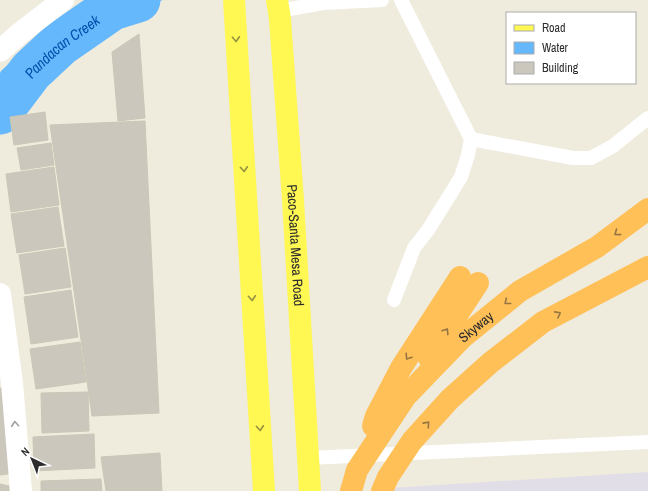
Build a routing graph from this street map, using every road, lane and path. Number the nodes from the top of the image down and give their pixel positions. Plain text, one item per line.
1 (63, 0) edge
2 (234, 0) edge
3 (382, 0) edge
4 (401, 0) edge
5 (278, 6) edge
6 (0, 51) edge
7 (648, 118) edge
8 (471, 139) junction
9 (648, 209) edge
10 (648, 267) edge
11 (0, 294) edge
12 (394, 300) dead end
13 (648, 442) edge
14 (308, 458) junction
15 (356, 470) junction
16 (21, 491) edge
17 (264, 491) edge
18 (310, 491) edge
19 (351, 491) edge
20 (368, 491) edge
21 (382, 491) edge

1 - 6 street
2 -> 17 main road
3 - 5 lane
4 - 8 lane
5 - 14 main road, Paco-Santa Mesa Road
7 - 8 lane
8 - 12 lane
9 -> 15 highway, Skyway
21 -> 10 highway
16 -> 11 street
13 - 14 lane
14 - 18 main road, Paco-Santa Mesa Road
15 - 19 highway, Skyway
20 -> 15 highway

